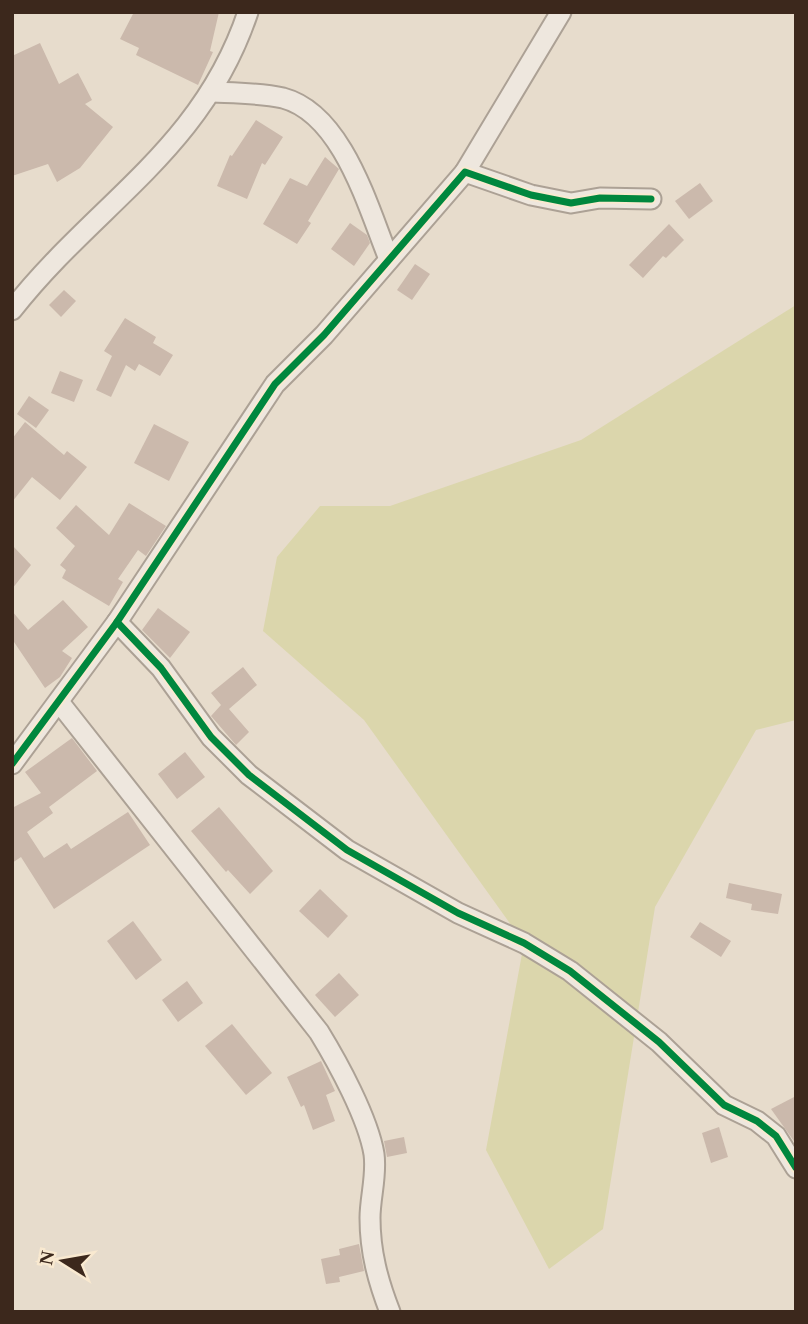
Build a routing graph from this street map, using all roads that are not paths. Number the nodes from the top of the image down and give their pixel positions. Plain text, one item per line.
1 (248, 12) edge
2 (561, 12) edge
3 (213, 92) junction
4 (465, 172) junction
5 (651, 199) dead end
6 (389, 259) junction
7 (12, 310) edge
8 (117, 622) junction
9 (59, 702) junction
10 (12, 764) edge
11 (796, 1168) edge
12 (390, 1312) edge

1 - 3 street
2 - 4 street
3 - 6 street
3 - 7 street
4 - 5 street
4 - 6 street
6 - 8 street
8 - 9 street
8 - 11 street
9 - 10 street
9 - 12 street

